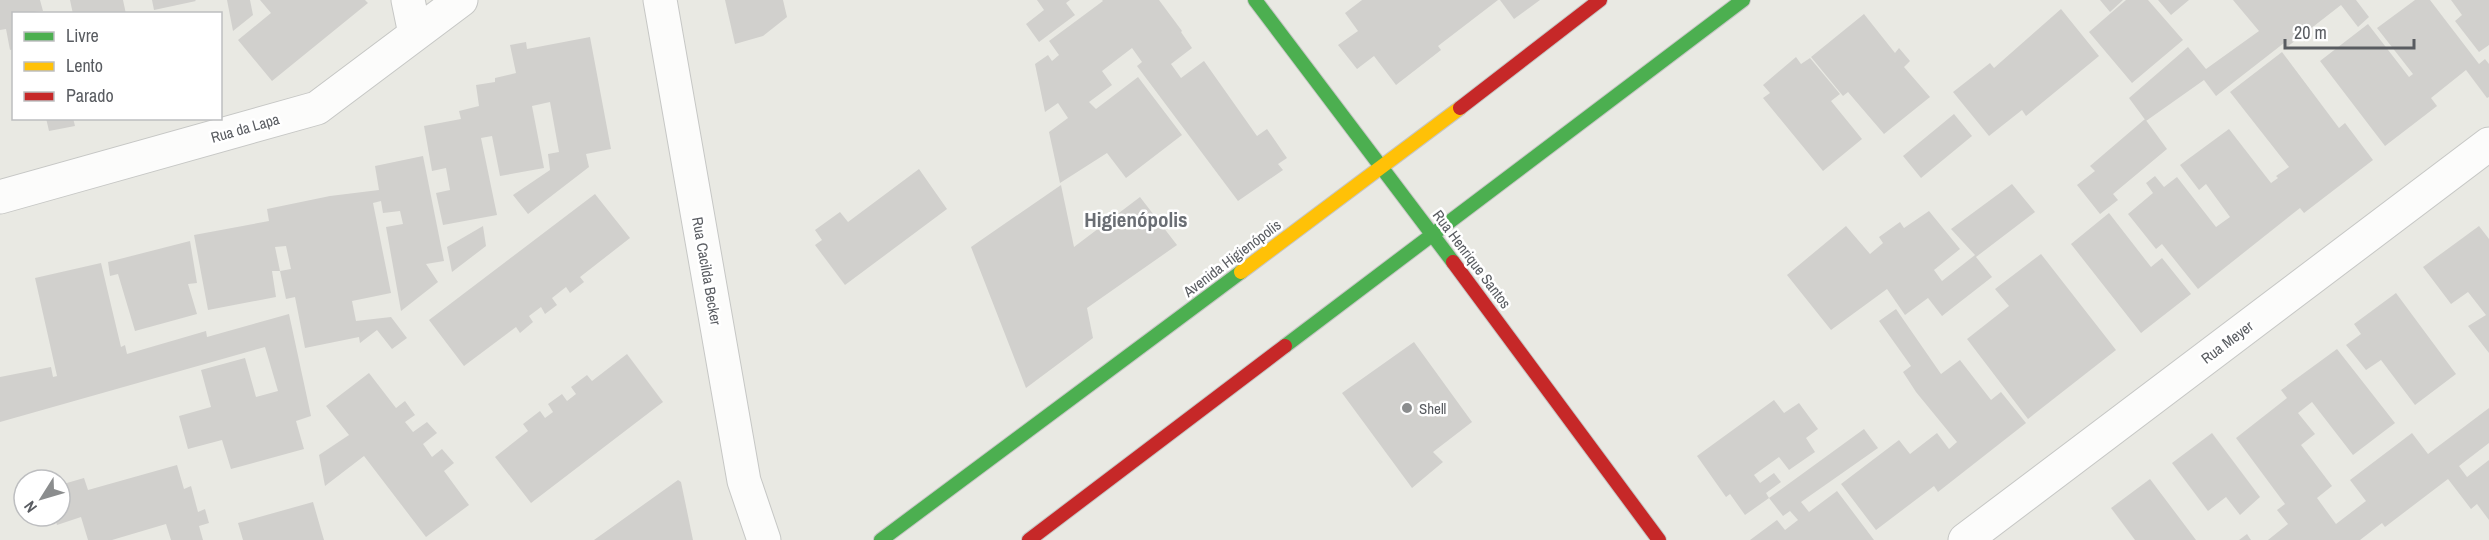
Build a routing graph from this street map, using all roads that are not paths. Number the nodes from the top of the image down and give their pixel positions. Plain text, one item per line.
1 (408, 0) edge
2 (461, 0) edge
3 (660, 0) edge
4 (1255, 0) edge
5 (1600, 0) edge
6 (1743, 0) edge
7 (415, 34) junction
8 (2489, 144) edge
9 (1382, 167) junction
10 (0, 197) edge
11 (1433, 234) junction
12 (764, 540) edge
13 (881, 540) edge
14 (1029, 540) edge
15 (1659, 540) edge
16 (1965, 540) edge

1 - 7 street
2 - 7 street, Rua da Lapa
3 - 12 street, Rua Cacilda Becker
4 - 9 main road, Rua Henrique Santos
5 - 9 main road, Avenida Higienópolis
6 - 11 main road
7 - 10 street, Rua da Lapa
8 - 16 street, Rua Meyer
9 - 11 main road, Rua Henrique Santos
9 - 13 main road, Avenida Higienópolis
11 - 14 main road
11 - 15 main road, Rua Henrique Santos

